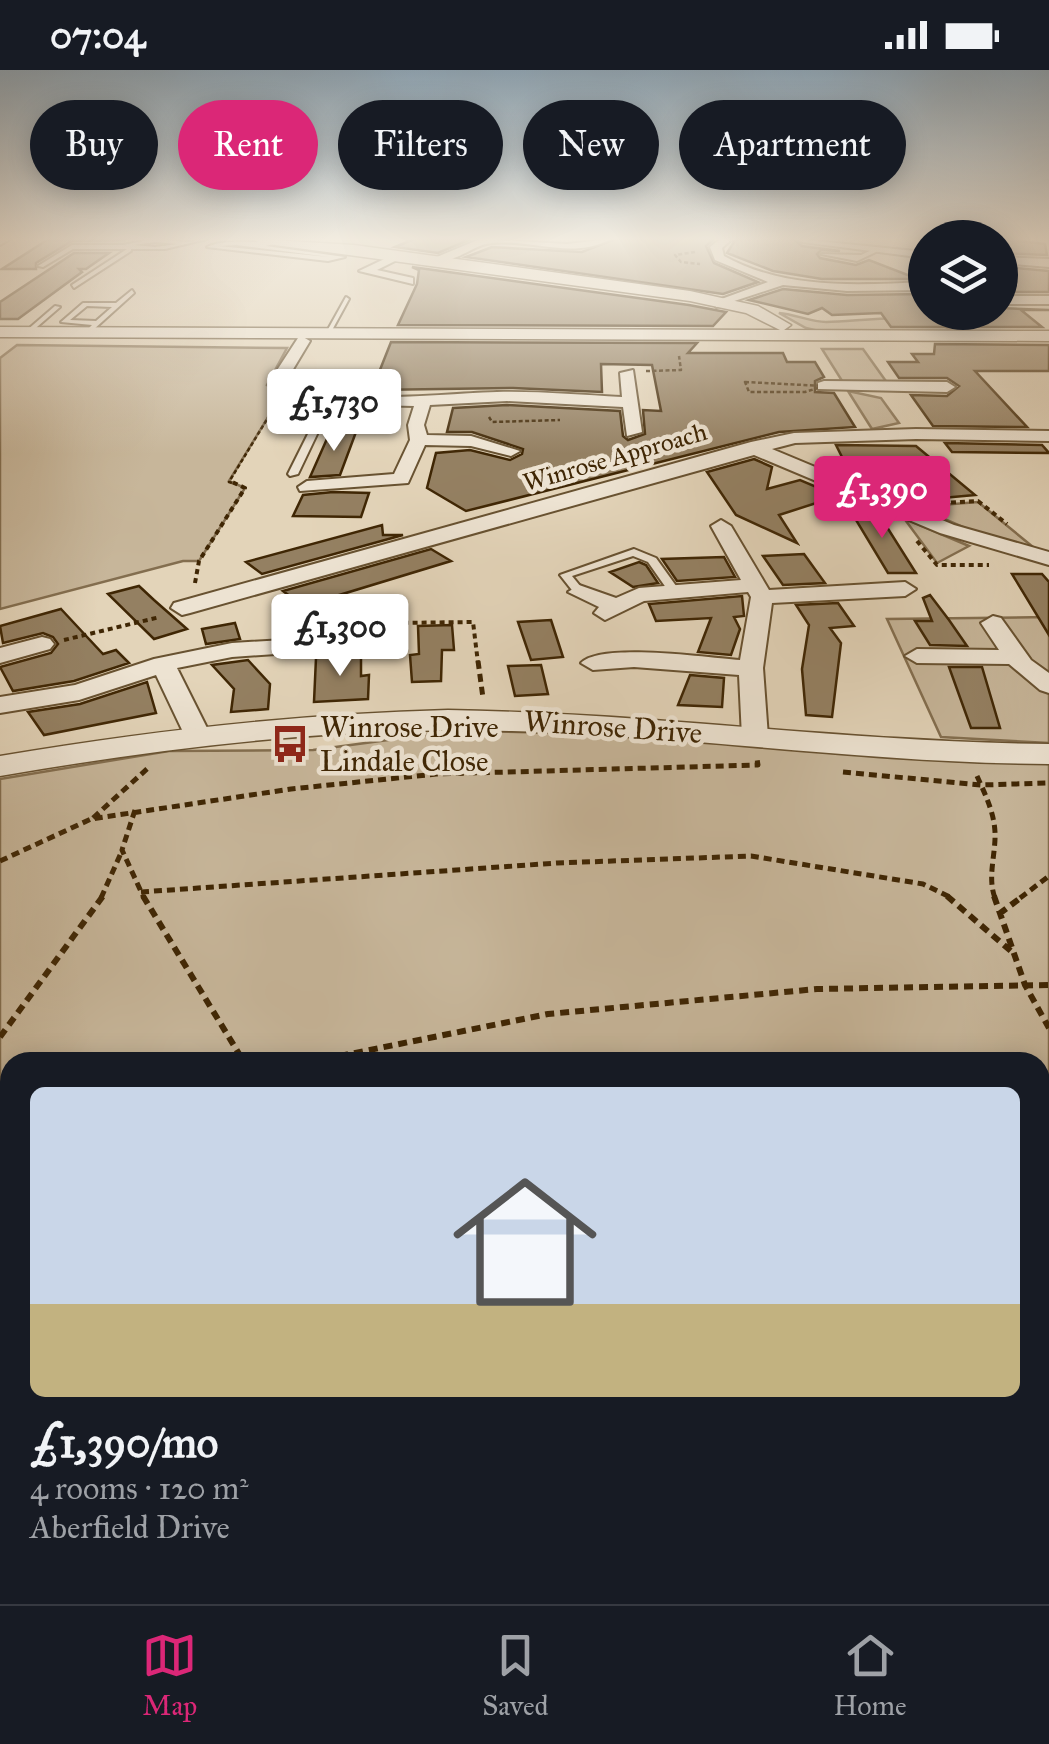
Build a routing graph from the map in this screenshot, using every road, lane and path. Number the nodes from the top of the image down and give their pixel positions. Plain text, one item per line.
1 (53, 311) edge
2 (77, 311) edge
3 (111, 311) edge
4 (340, 311) edge
5 (748, 311) edge
6 (93, 327) junction
7 (0, 332) edge
8 (28, 332) junction
9 (328, 332) junction
10 (790, 334) junction
11 (1049, 336) edge
12 (712, 338) junction
13 (0, 339) edge
14 (303, 340) junction
15 (870, 340) junction
16 (677, 343) junction
17 (1049, 344) edge
18 (628, 373) joint
19 (824, 386) junction
20 (886, 386) junction
21 (947, 387) dead end
22 (292, 393) junction
23 (345, 399) junction
24 (423, 402) junction
25 (630, 402) junction
26 (896, 402) dead end
27 (337, 418) junction
28 (390, 419) dead end
29 (633, 432) dead end
30 (1049, 436) edge
31 (418, 440) junction
32 (751, 447) junction
33 (511, 451) dead end
34 (300, 480) joint
35 (721, 526) dead end
36 (1049, 559) edge
37 (905, 589) dead end
38 (672, 590) junction
39 (759, 591) junction
40 (579, 592) joint
41 (194, 599) junction
42 (993, 623) dead end
43 (371, 642) joint
44 (42, 644) joint
45 (0, 656) edge
46 (917, 656) dead end
47 (1016, 657) junction
48 (593, 663) dead end
49 (163, 664) junction
50 (751, 668) junction
51 (1049, 686) edge
52 (0, 705) edge
53 (486, 720) junction
54 (198, 734) junction
55 (754, 736) junction
56 (156, 739) junction
57 (965, 750) junction
58 (1049, 754) edge
59 (0, 766) edge
60 (835, 771) dead end
61 (1049, 784) edge
62 (981, 785) junction
63 (134, 812) junction
64 (92, 819) junction
65 (122, 850) junction
66 (0, 862) edge
67 (1049, 876) edge
68 (141, 892) junction
69 (999, 914) junction
70 (1012, 952) junction
71 (1025, 985) junction
72 (1049, 985) edge
73 (1049, 1028) edge
74 (0, 1037) edge
75 (238, 1052) edge
76 (360, 1052) edge

1 - 8 lane
2 - 6 lane
3 - 6 lane
4 - 9 lane
5 - 10 street
6 - 8 street
6 - 9 street
7 - 8 street
9 - 12 street
10 - 12 street
10 - 15 street
11 - 15 street
12 - 15 street
12 - 16 street
13 - 14 street
14 - 16 street
14 - 22 street
15 - 17 street
16 - 18 path
18 - 25 street
19 - 19 path
19 - 20 street
20 - 21 street
20 - 26 street
22 - 23 street
22 - 41 path
23 - 24 street
23 - 27 lane
24 - 25 street
24 - 31 street
25 - 29 street
27 - 28 lane
27 - 34 lane
30 - 32 street, Winrose Approach
31 - 33 street
31 - 34 street
32 - 36 street
32 - 41 street, Winrose Approach
35 - 39 street
37 - 39 street
38 - 39 street
38 - 40 street
38 - 40 lane
39 - 50 street
41 - 44 path
42 - 47 street
43 - 49 street
43 - 53 path
44 - 45 street
46 - 47 street
47 - 51 street
48 - 50 street
49 - 52 street
49 - 54 street
50 - 55 street
53 - 54 street, Winrose Drive
53 - 55 street, Winrose Drive
54 - 56 street, Winrose Drive
55 - 57 street, Winrose Drive
55 - 63 path
56 - 59 street, Winrose Drive
56 - 64 path
57 - 58 street, Winrose Drive
57 - 62 path
60 - 62 path
61 - 62 path
62 - 69 path
63 - 64 path
63 - 65 path
64 - 66 path
65 - 68 path
65 - 74 path
67 - 69 path
68 - 70 path
68 - 75 path
69 - 70 path
70 - 71 path
71 - 72 path
71 - 73 path
71 - 76 path

